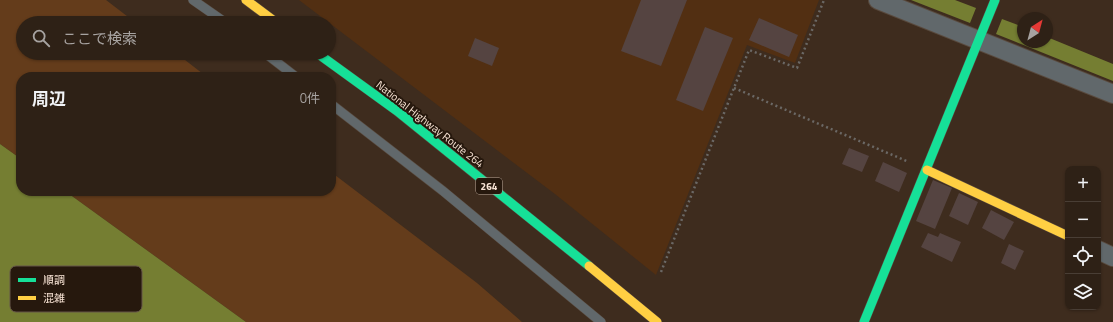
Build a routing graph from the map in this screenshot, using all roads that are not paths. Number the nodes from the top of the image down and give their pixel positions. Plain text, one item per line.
1 (193, 0) edge
2 (246, 0) edge
3 (878, 0) edge
4 (995, 0) edge
5 (216, 16) edge
6 (268, 16) edge
7 (979, 41) junction
8 (274, 60) edge
9 (327, 60) edge
10 (290, 72) edge
11 (1113, 94) edge
12 (336, 108) edge
13 (927, 170) junction
14 (1065, 235) edge
15 (1101, 251) edge
16 (1113, 257) edge
17 (601, 322) edge
18 (657, 322) edge
19 (864, 322) edge

1 - 5 lane
2 - 6 main road
3 - 7 street
4 - 7 main road
7 - 11 street
7 - 13 main road
8 - 10 lane
9 - 18 main road, National Highway Route 264 / 264
12 - 17 lane
13 - 14 main road
13 - 19 main road
15 - 16 street

